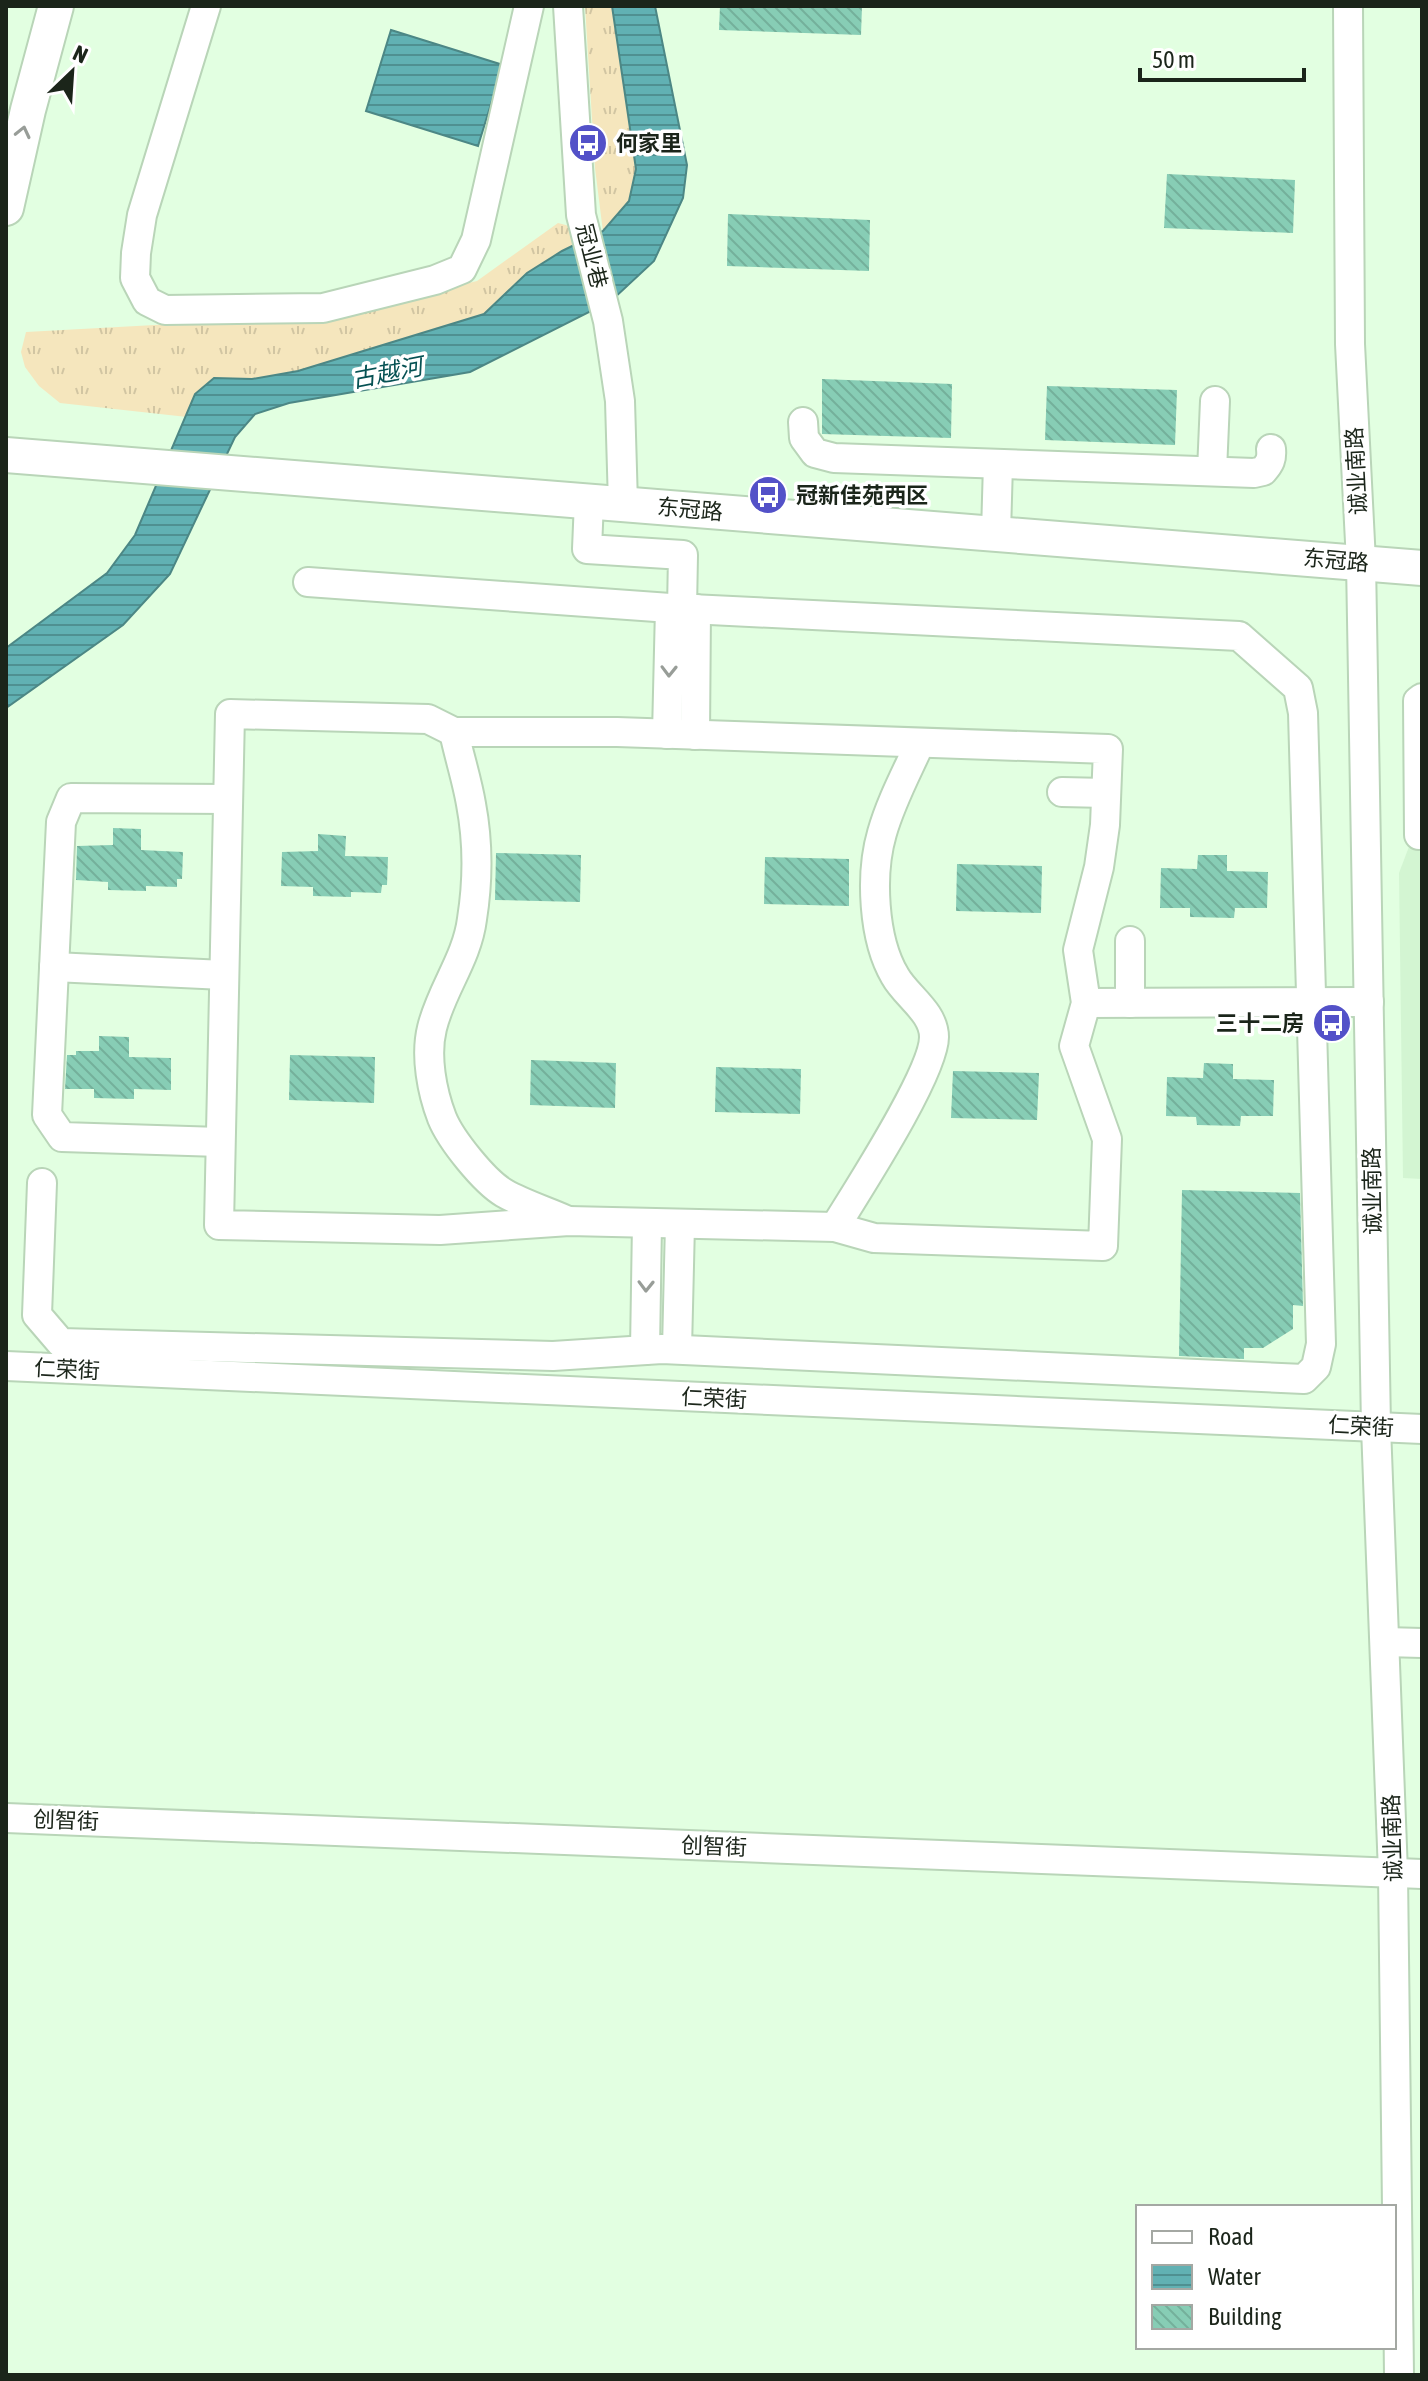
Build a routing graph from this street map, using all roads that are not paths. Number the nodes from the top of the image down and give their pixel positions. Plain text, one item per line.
1 (56, 6) edge
2 (206, 6) edge
3 (529, 6) edge
4 (568, 6) edge
5 (1348, 6) edge
6 (6, 208) edge
7 (1215, 401) dead end
8 (803, 422) dead end
9 (1271, 449) dead end
10 (6, 455) edge
11 (998, 464) junction
12 (1212, 471) junction
13 (589, 501) junction
14 (623, 504) junction
15 (996, 533) junction
16 (1361, 562) junction
17 (1422, 568) edge
18 (308, 582) dead end
19 (683, 609) junction
20 (1422, 698) edge
21 (454, 732) junction
22 (681, 734) junction
23 (920, 743) junction
24 (1062, 792) dead end
25 (1106, 793) junction
26 (228, 799) junction
27 (1419, 835) dead end
28 (1130, 941) dead end
29 (54, 967) junction
30 (224, 975) junction
31 (1369, 1002) junction
32 (1086, 1003) junction
33 (1130, 1003) junction
34 (1311, 1003) junction
35 (220, 1142) junction
36 (42, 1183) dead end
37 (569, 1221) junction
38 (647, 1223) junction
39 (680, 1224) junction
40 (835, 1227) junction
41 (661, 1349) junction
42 (6, 1366) edge
43 (661, 1395) junction
44 (1376, 1427) junction
45 (1422, 1429) edge
46 (1385, 1642) junction
47 (1422, 1643) edge
48 (6, 1818) edge
49 (1393, 1873) junction
50 (1422, 1874) edge
51 (1399, 2375) edge

6 -> 1 main road
2 - 3 street
4 - 14 street, 冠业巷
5 - 16 street, 诚业南路
7 - 12 street
8 - 11 street
9 - 12 street
10 - 13 main road, 东冠路
11 - 12 street
11 - 15 street
13 - 14 main road, 东冠路
13 - 19 street
14 - 15 main road, 东冠路
15 - 16 main road, 东冠路
16 - 17 main road, 东冠路
16 - 31 street, 诚业南路
18 - 19 street
19 - 22 street
19 - 34 street
20 - 27 street
21 - 22 street
21 - 26 street
21 - 37 street
22 - 23 street
23 - 25 street
23 - 40 street
24 - 25 street
25 - 32 street
26 - 29 street
26 - 30 street
28 - 33 street
29 - 30 street
29 - 35 street
30 - 35 street
31 - 34 street
31 - 44 street, 诚业南路
32 - 33 street
32 - 40 street
33 - 34 street
34 - 41 street
35 - 37 street
36 - 41 street
37 - 38 street
38 - 39 street
38 -> 41 street
39 - 40 street
39 - 41 street
41 - 43 street
42 - 43 street, 仁荣街
43 - 44 street, 仁荣街
44 - 45 street, 仁荣街
44 - 46 street, 诚业南路
46 - 47 street
46 - 49 street, 诚业南路
48 - 49 street, 创智街
49 - 50 street, 创智街
49 - 51 street, 诚业南路

